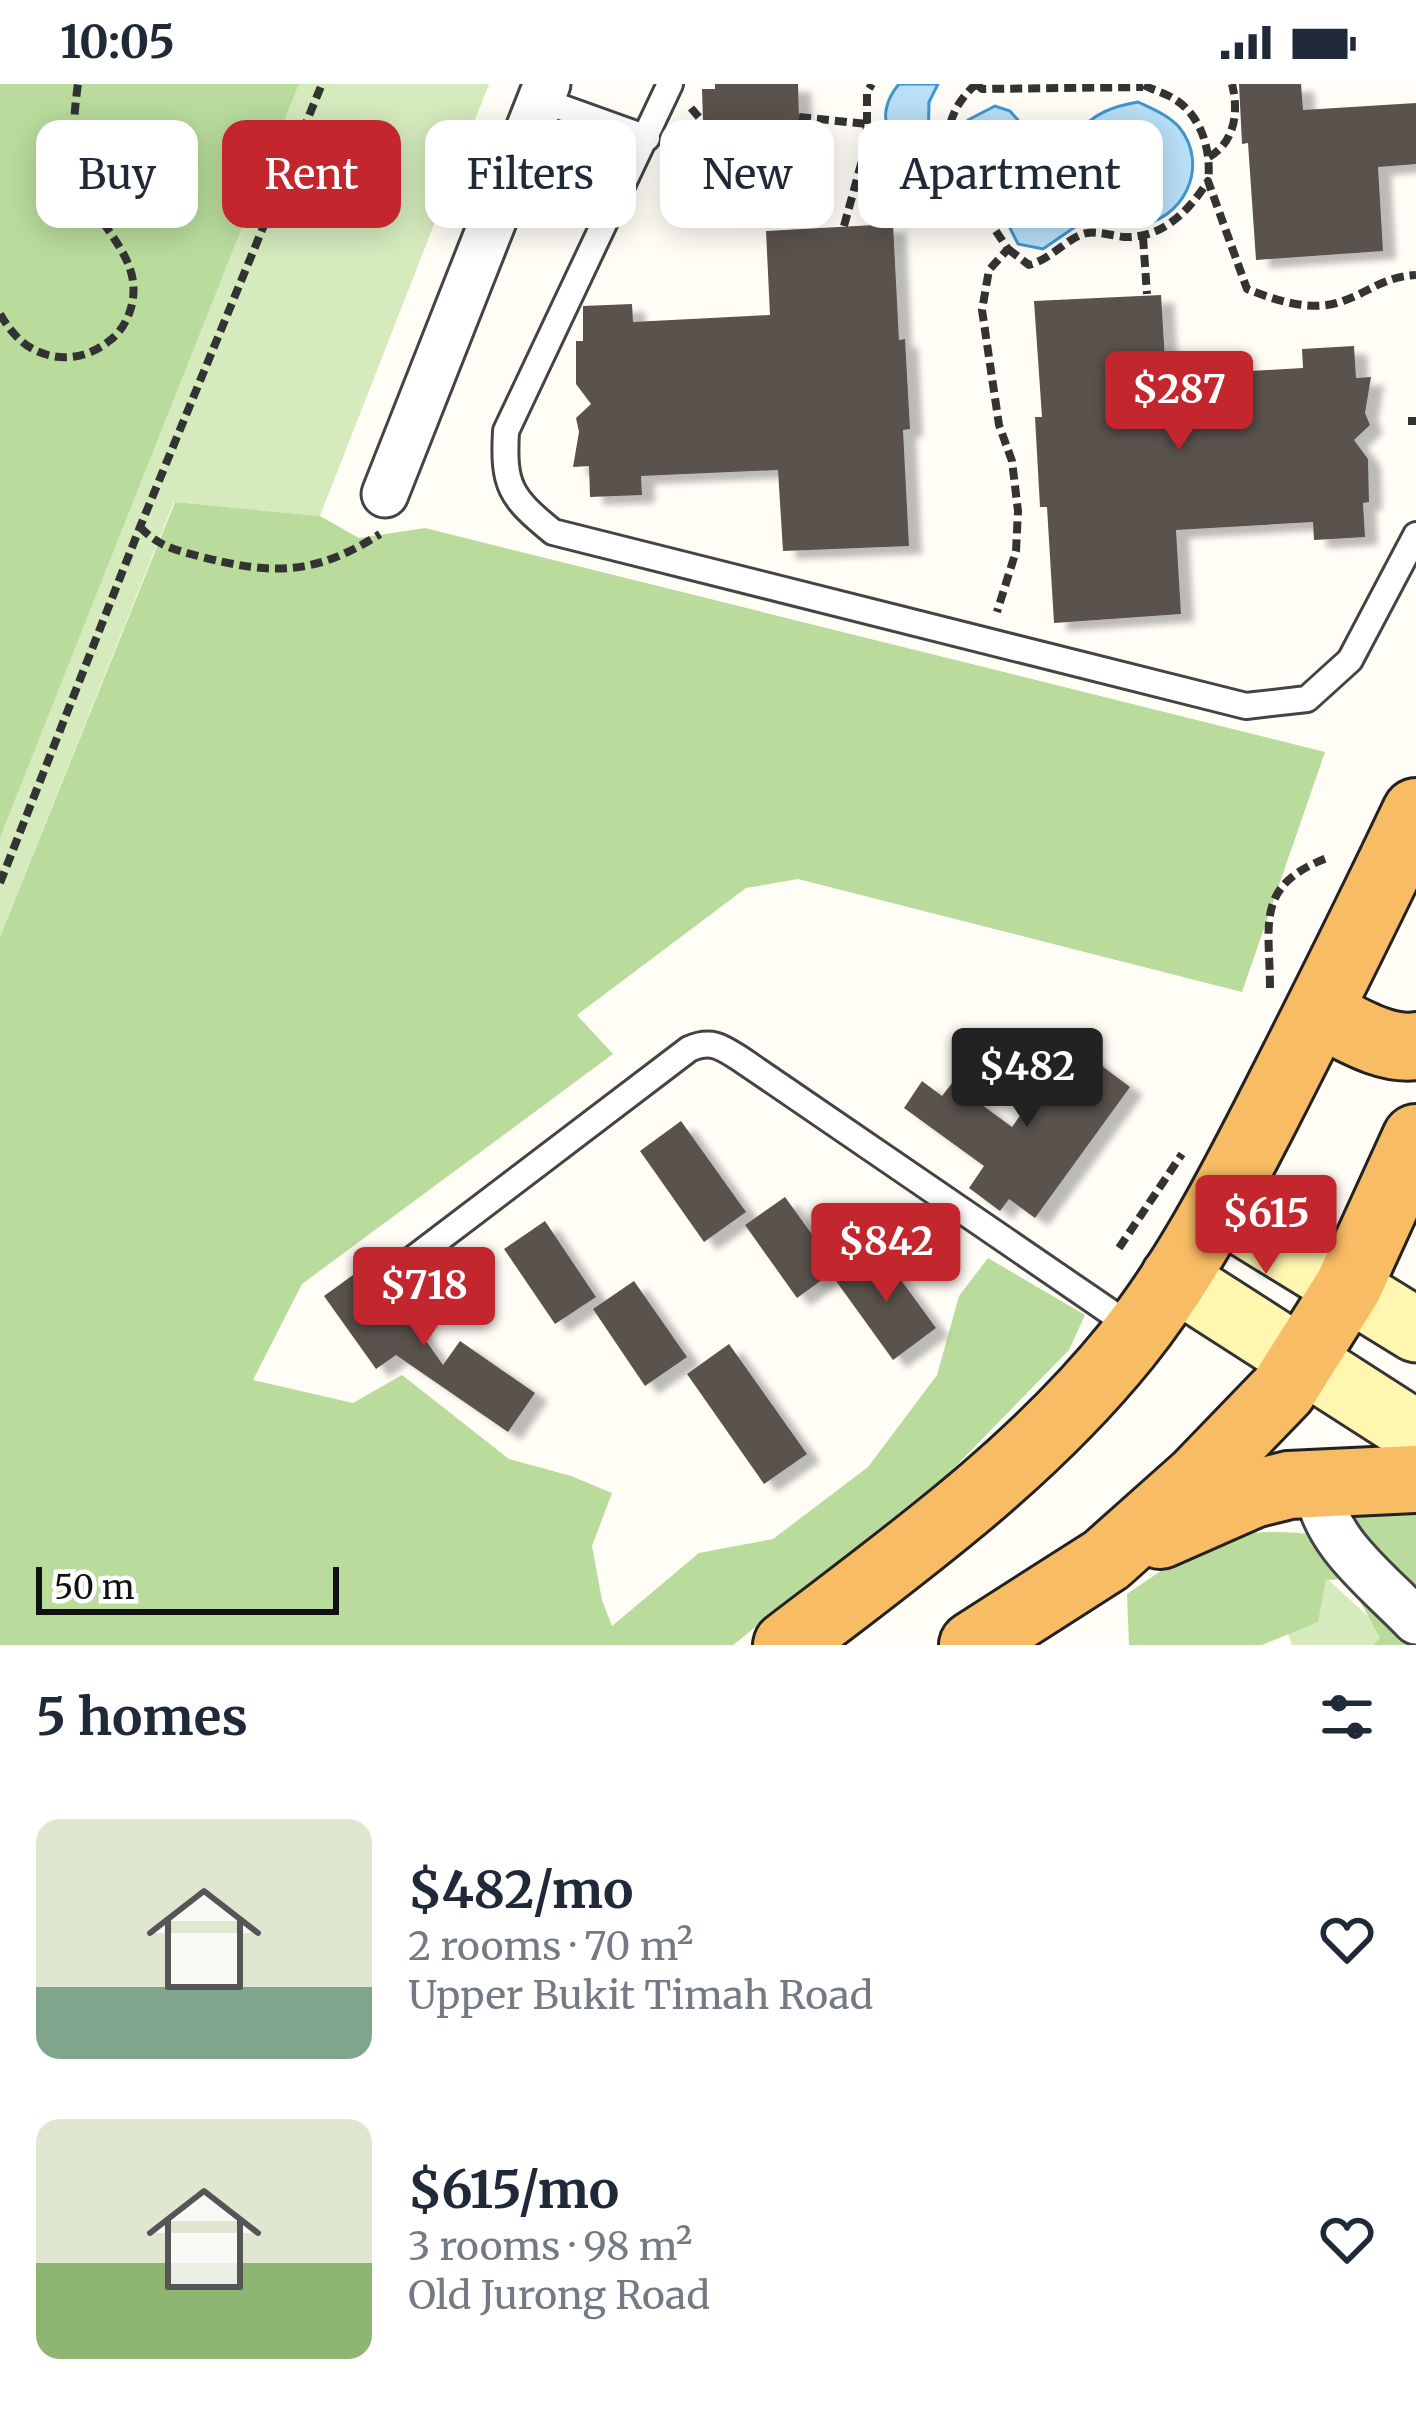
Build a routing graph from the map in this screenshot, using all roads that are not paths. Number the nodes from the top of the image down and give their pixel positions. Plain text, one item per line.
1 (670, 84) edge
2 (544, 92) edge
3 (646, 138) junction
4 (385, 513) road end
5 (1416, 535) edge
6 (1416, 812) edge
7 (1294, 1004) junction
8 (1416, 1046) edge
9 (1416, 1138) edge
10 (1218, 1208) junction
11 (1146, 1262) junction
12 (397, 1270) dead end
13 (1348, 1287) junction
14 (1138, 1330) junction
15 (1416, 1330) edge
16 (1305, 1361) junction
17 (1416, 1433) edge
18 (1416, 1479) edge
19 (1316, 1482) junction
20 (1106, 1560) junction
21 (1408, 1597) edge
22 (787, 1645) edge
23 (973, 1645) edge

1 - 3 lane
2 - 3 lane
2 - 4 street
3 - 5 lane
6 - 7 highway
7 - 8 highway
7 - 10 highway
9 - 13 highway
10 - 11 highway
10 - 13 main road
11 - 14 highway
11 - 16 main road
12 - 14 lane
13 - 15 main road
13 - 16 highway
14 - 22 highway
16 - 17 main road
16 - 20 highway
18 - 19 highway
19 - 20 highway
19 - 21 street
20 - 23 highway

